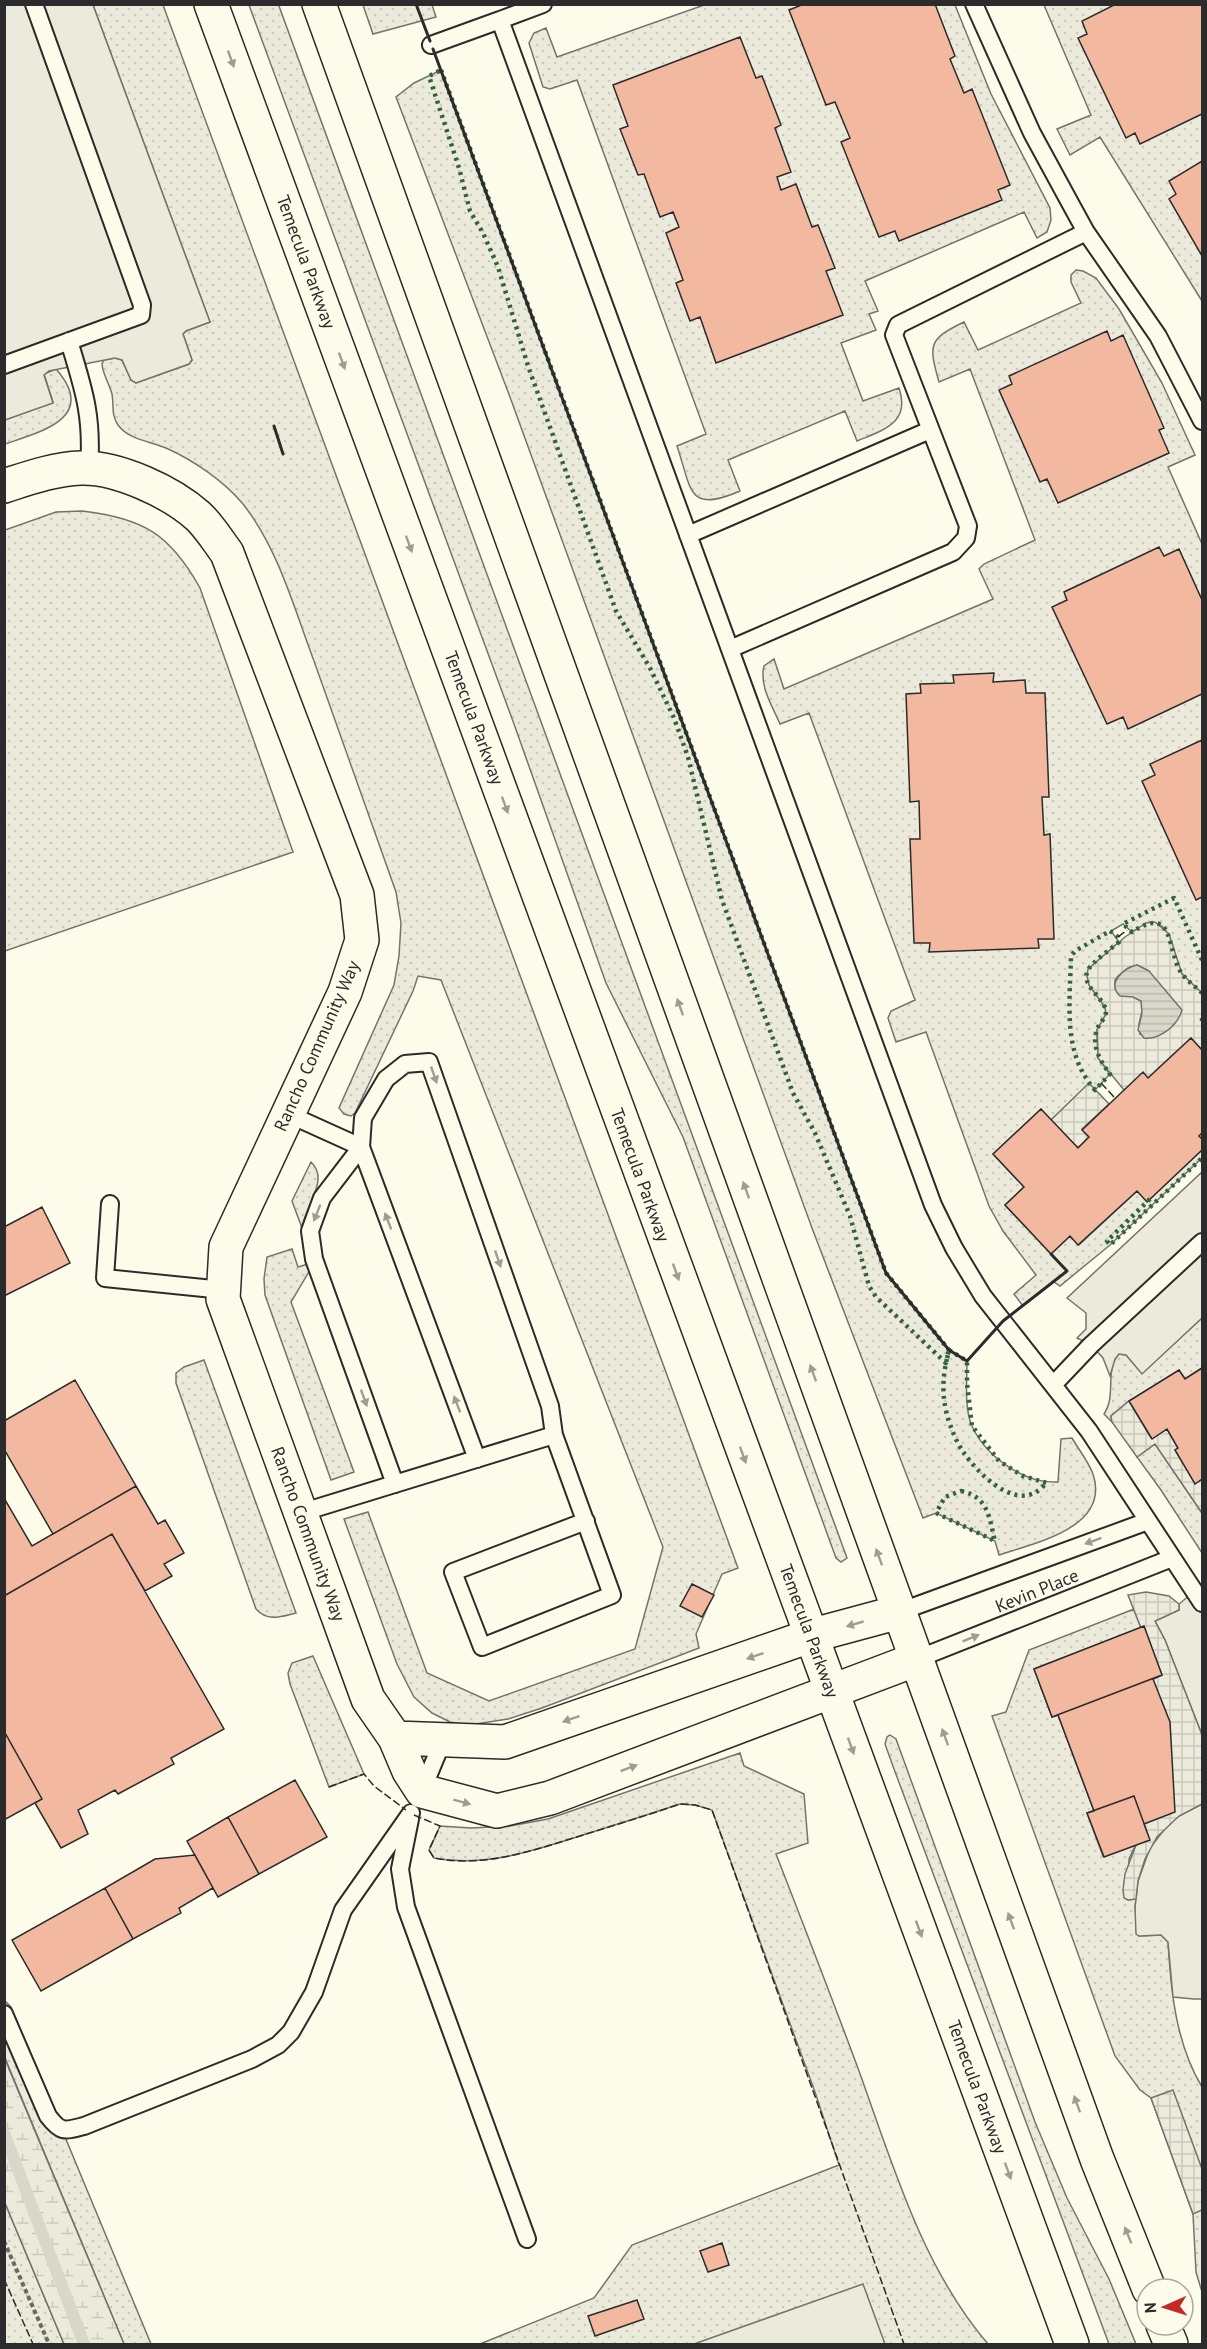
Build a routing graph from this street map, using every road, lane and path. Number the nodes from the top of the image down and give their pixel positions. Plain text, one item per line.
1 (34, 4) edge
2 (211, 4) edge
3 (319, 4) edge
4 (543, 4) edge
5 (974, 4) edge
6 (500, 20) junction
7 (431, 45) dead end
8 (1086, 232) junction
9 (69, 341) junction
10 (4, 365) edge
11 (1198, 400) edge
12 (1203, 421) edge
13 (930, 430) junction
14 (89, 469) junction
15 (4, 486) edge
16 (688, 535) junction
17 (730, 648) junction
18 (288, 1114) junction
19 (361, 1147) junction
20 (110, 1204) dead end
21 (1203, 1242) edge
22 (223, 1290) junction
23 (1053, 1385) junction
24 (554, 1436) junction
25 (477, 1459) junction
26 (395, 1484) junction
27 (300, 1513) junction
28 (586, 1521) junction
29 (1148, 1521) junction
30 (1172, 1558) junction
31 (1203, 1602) edge
32 (899, 1612) junction
33 (810, 1636) junction
34 (917, 1659) junction
35 (831, 1691) junction
36 (395, 1738) junction
37 (443, 1740) junction
38 (416, 1802) junction
39 (4, 2014) edge
40 (527, 2239) dead end
41 (4, 2241) edge
42 (1144, 2277) edge
43 (49, 2344) edge
44 (1072, 2344) edge

1 - 9 lane
2 -> 33 main road, Temecula Parkway
32 -> 3 main road
4 - 6 lane
5 - 8 lane
6 - 7 lane
6 - 16 lane
8 - 11 lane
8 - 13 lane
9 - 10 lane
9 - 14 lane
11 - 12 lane
13 - 16 lane
13 - 17 lane
14 - 15 main road, Rancho Community Way
14 - 18 main road, Rancho Community Way
16 - 17 lane
17 - 23 lane
18 - 19 lane
18 - 22 main road, Rancho Community Way
19 -> 24 lane
25 -> 19 lane
19 -> 26 lane
20 - 22 lane
21 - 23 lane
22 - 27 main road, Rancho Community Way
23 - 29 lane
24 - 25 lane
24 - 28 lane
25 - 26 lane
26 - 27 lane
27 - 36 main road, Rancho Community Way
28 - 28 lane
29 - 30 lane
29 -> 32 lane, Kevin Place
30 - 31 lane
34 -> 30 lane, Kevin Place
32 -> 33 main road
32 - 34 main road
33 - 35 main road, Temecula Parkway
33 -> 37 main road
34 - 35 main road
42 -> 34 main road
38 -> 35 main road
35 -> 44 main road, Temecula Parkway
36 - 37 main road
36 - 38 main road, Rancho Community Way
37 - 38 lane
38 - 39 lane
38 - 40 lane
41 - 43 path

